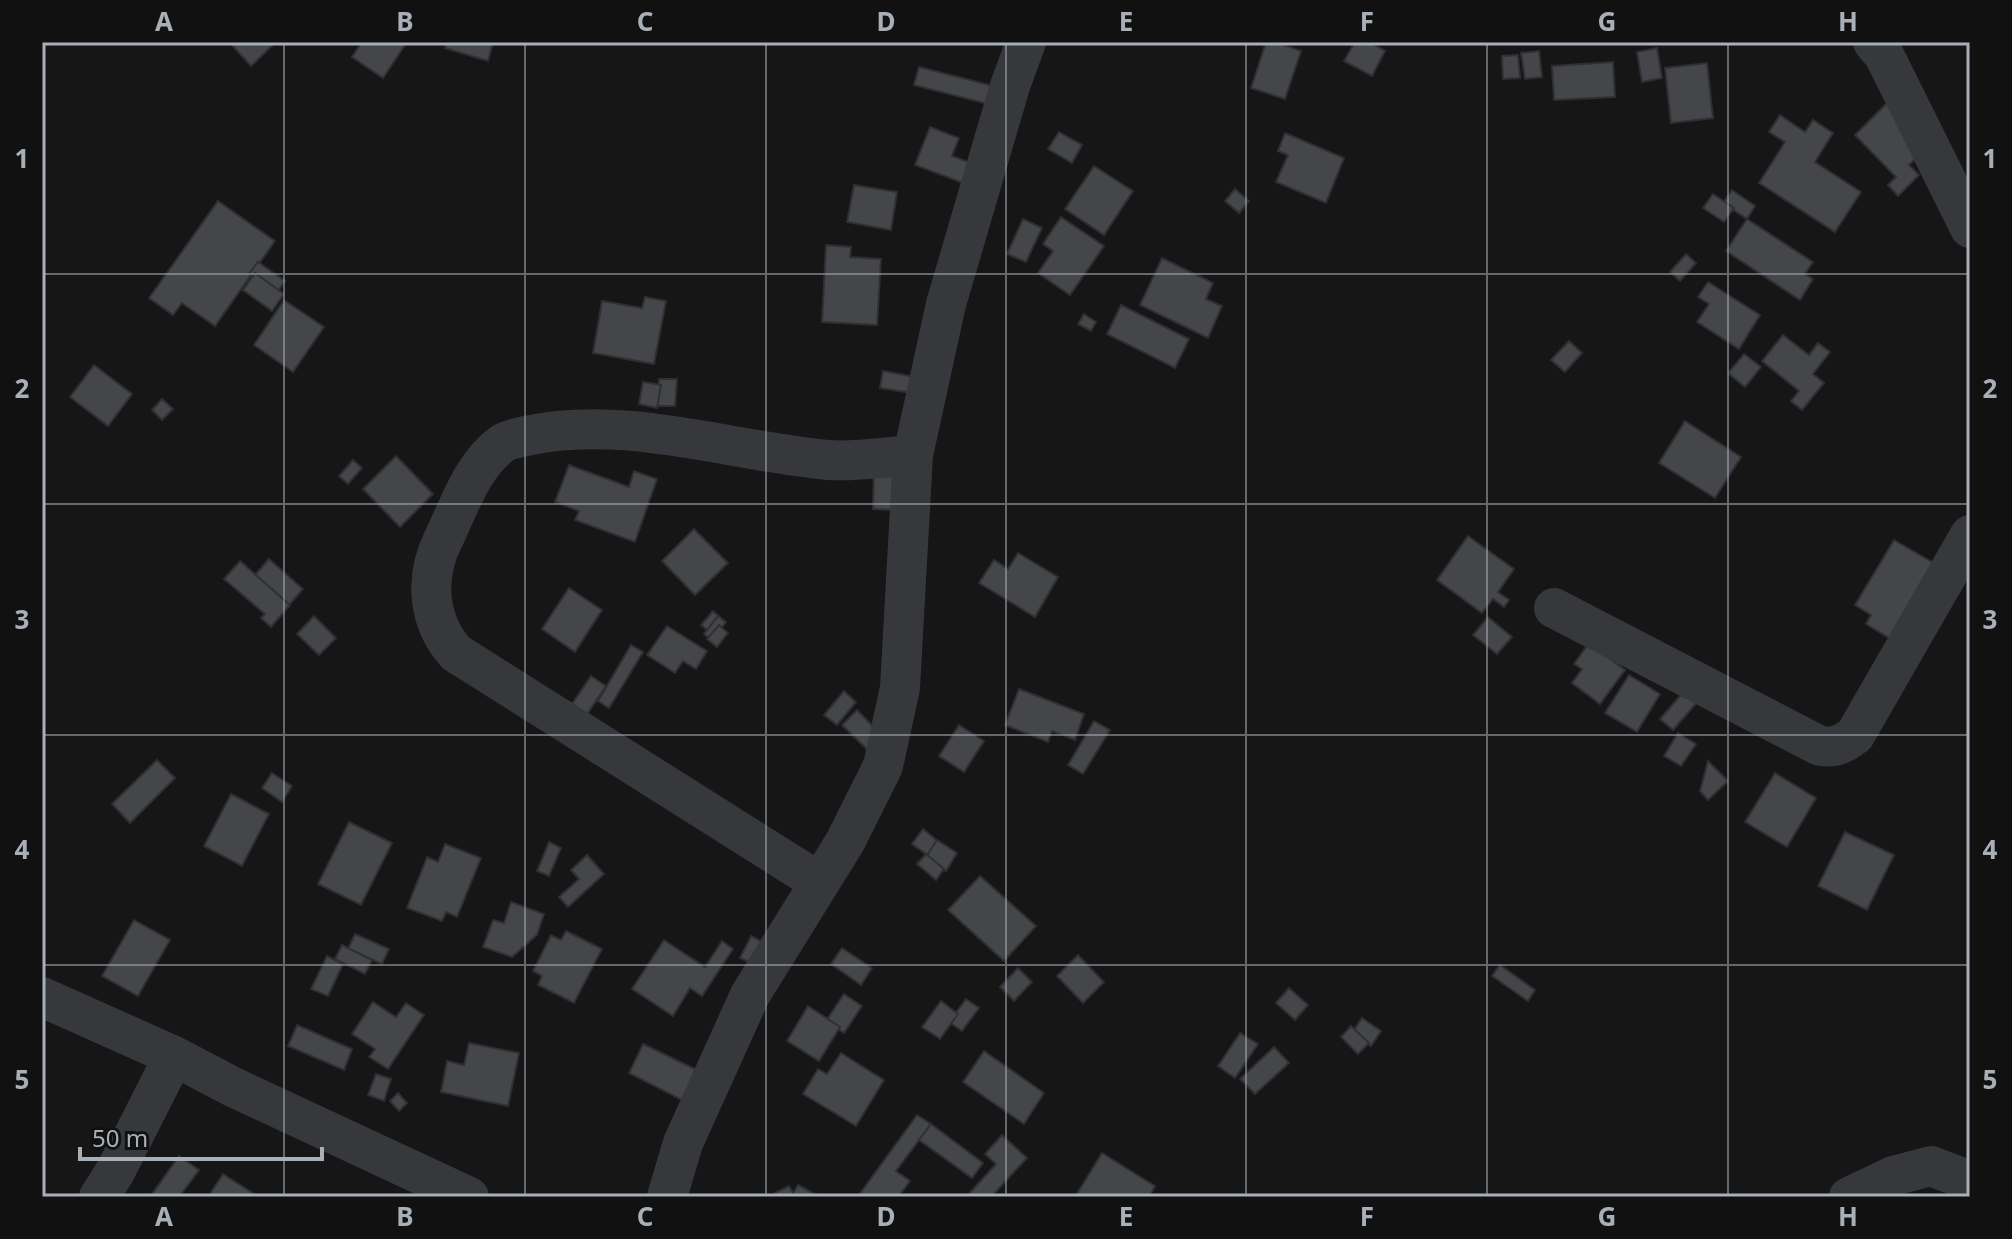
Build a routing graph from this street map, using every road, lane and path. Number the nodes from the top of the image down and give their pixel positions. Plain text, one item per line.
1 (1026, 42) edge
2 (1873, 42) edge
3 (1970, 228) edge
4 (913, 455) junction
5 (1970, 535) edge
6 (1554, 608) dead end
7 (819, 882) junction
8 (42, 997) edge
9 (174, 1056) junction
10 (1970, 1181) edge
11 (99, 1197) edge
12 (469, 1197) edge
13 (667, 1197) edge
14 (1849, 1197) edge

1 - 4 street
2 - 3 street
4 - 7 street
4 - 7 street
5 - 6 street
7 - 13 street
8 - 9 street
9 - 11 street
9 - 12 street
10 - 14 street

